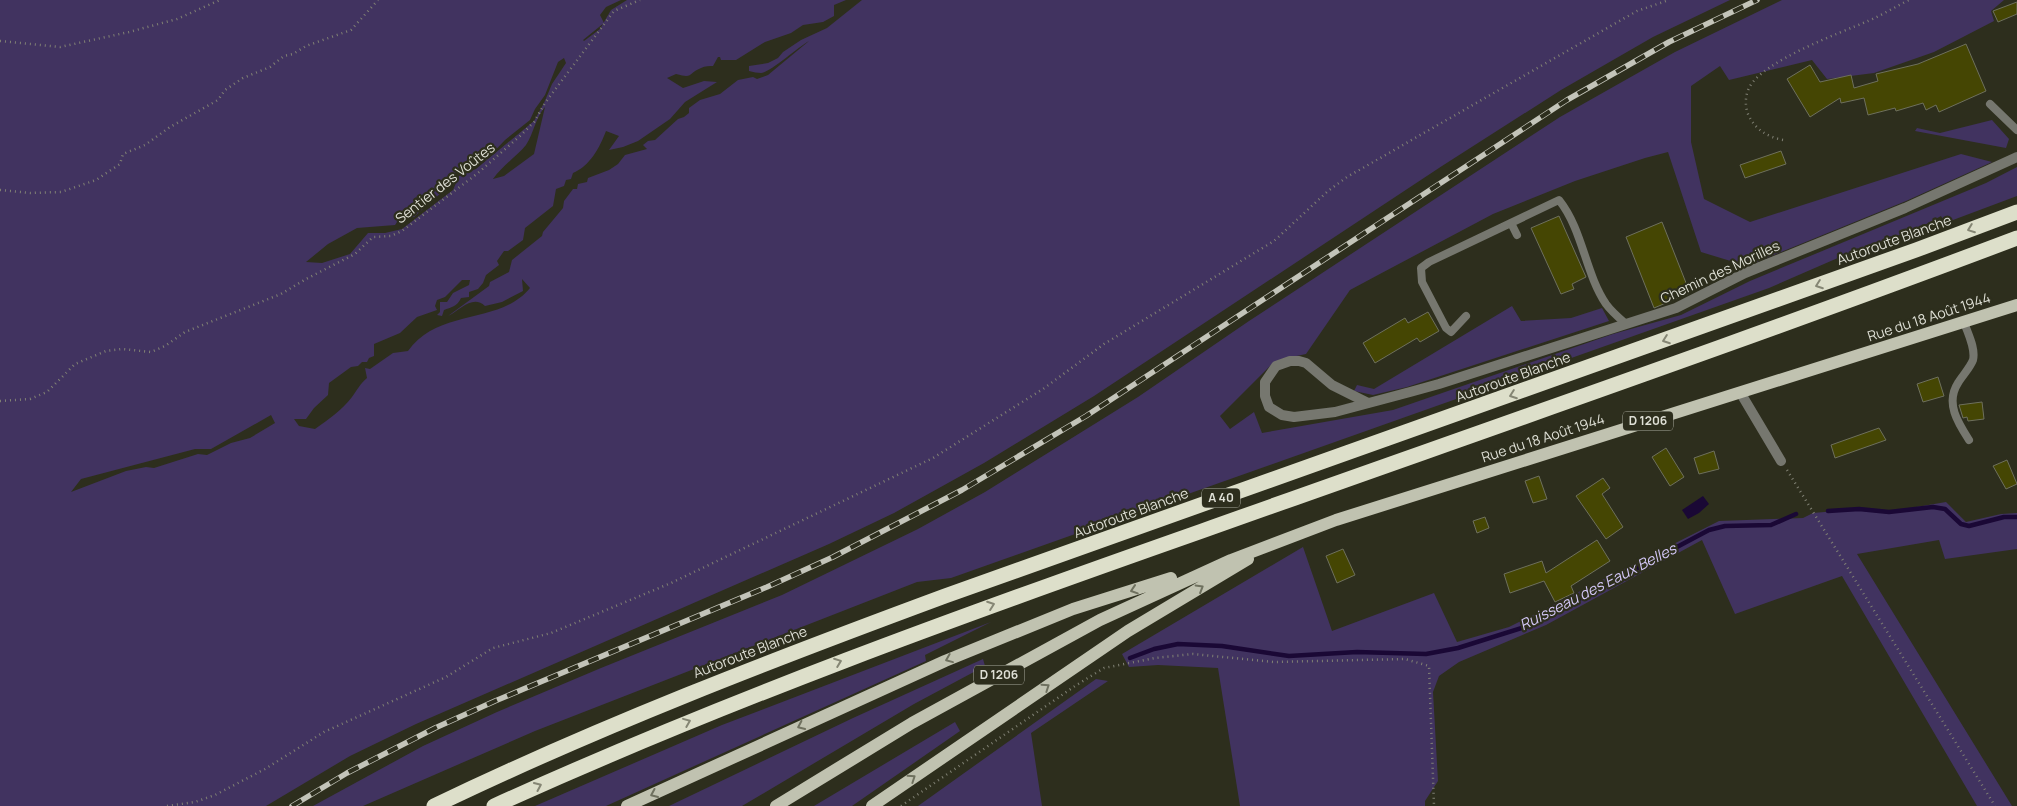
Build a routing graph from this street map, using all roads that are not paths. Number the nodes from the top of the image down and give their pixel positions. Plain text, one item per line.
1 (1990, 104) dead end
2 (2017, 130) edge
3 (2017, 157) edge
4 (2017, 212) edge
5 (1511, 223) junction
6 (1517, 235) dead end
7 (2017, 238) edge
8 (2017, 305) edge
9 (1466, 316) dead end
10 (1964, 322) junction
11 (1626, 324) junction
12 (1740, 392) junction
13 (1368, 403) junction
14 (1969, 440) dead end
15 (1781, 460) road end
16 (1279, 540) junction
17 (1231, 560) junction
18 (434, 806) edge
19 (494, 806) edge
20 (628, 806) edge
21 (776, 806) edge
22 (872, 806) edge

1 - 2 lane
3 - 11 street, Chemin des Morilles
4 -> 18 highway, Autoroute Blanche / A 40
5 - 6 lane
5 - 9 lane
5 - 11 lane
19 -> 7 highway, A 40
8 - 10 main road, Rue du 18 Août 1944 / D 1206
10 - 12 main road, Rue du 18 Août 1944 / D 1206
10 - 14 lane
11 - 13 street, Chemin des Morilles
12 - 15 street
12 - 16 main road, Rue du 18 Août 1944 / D 1206
13 - 13 street, Chemin des Morilles
16 - 17 main road, D 1206
22 -> 16 main road
17 -> 20 main road
17 - 21 main road, D 1206

